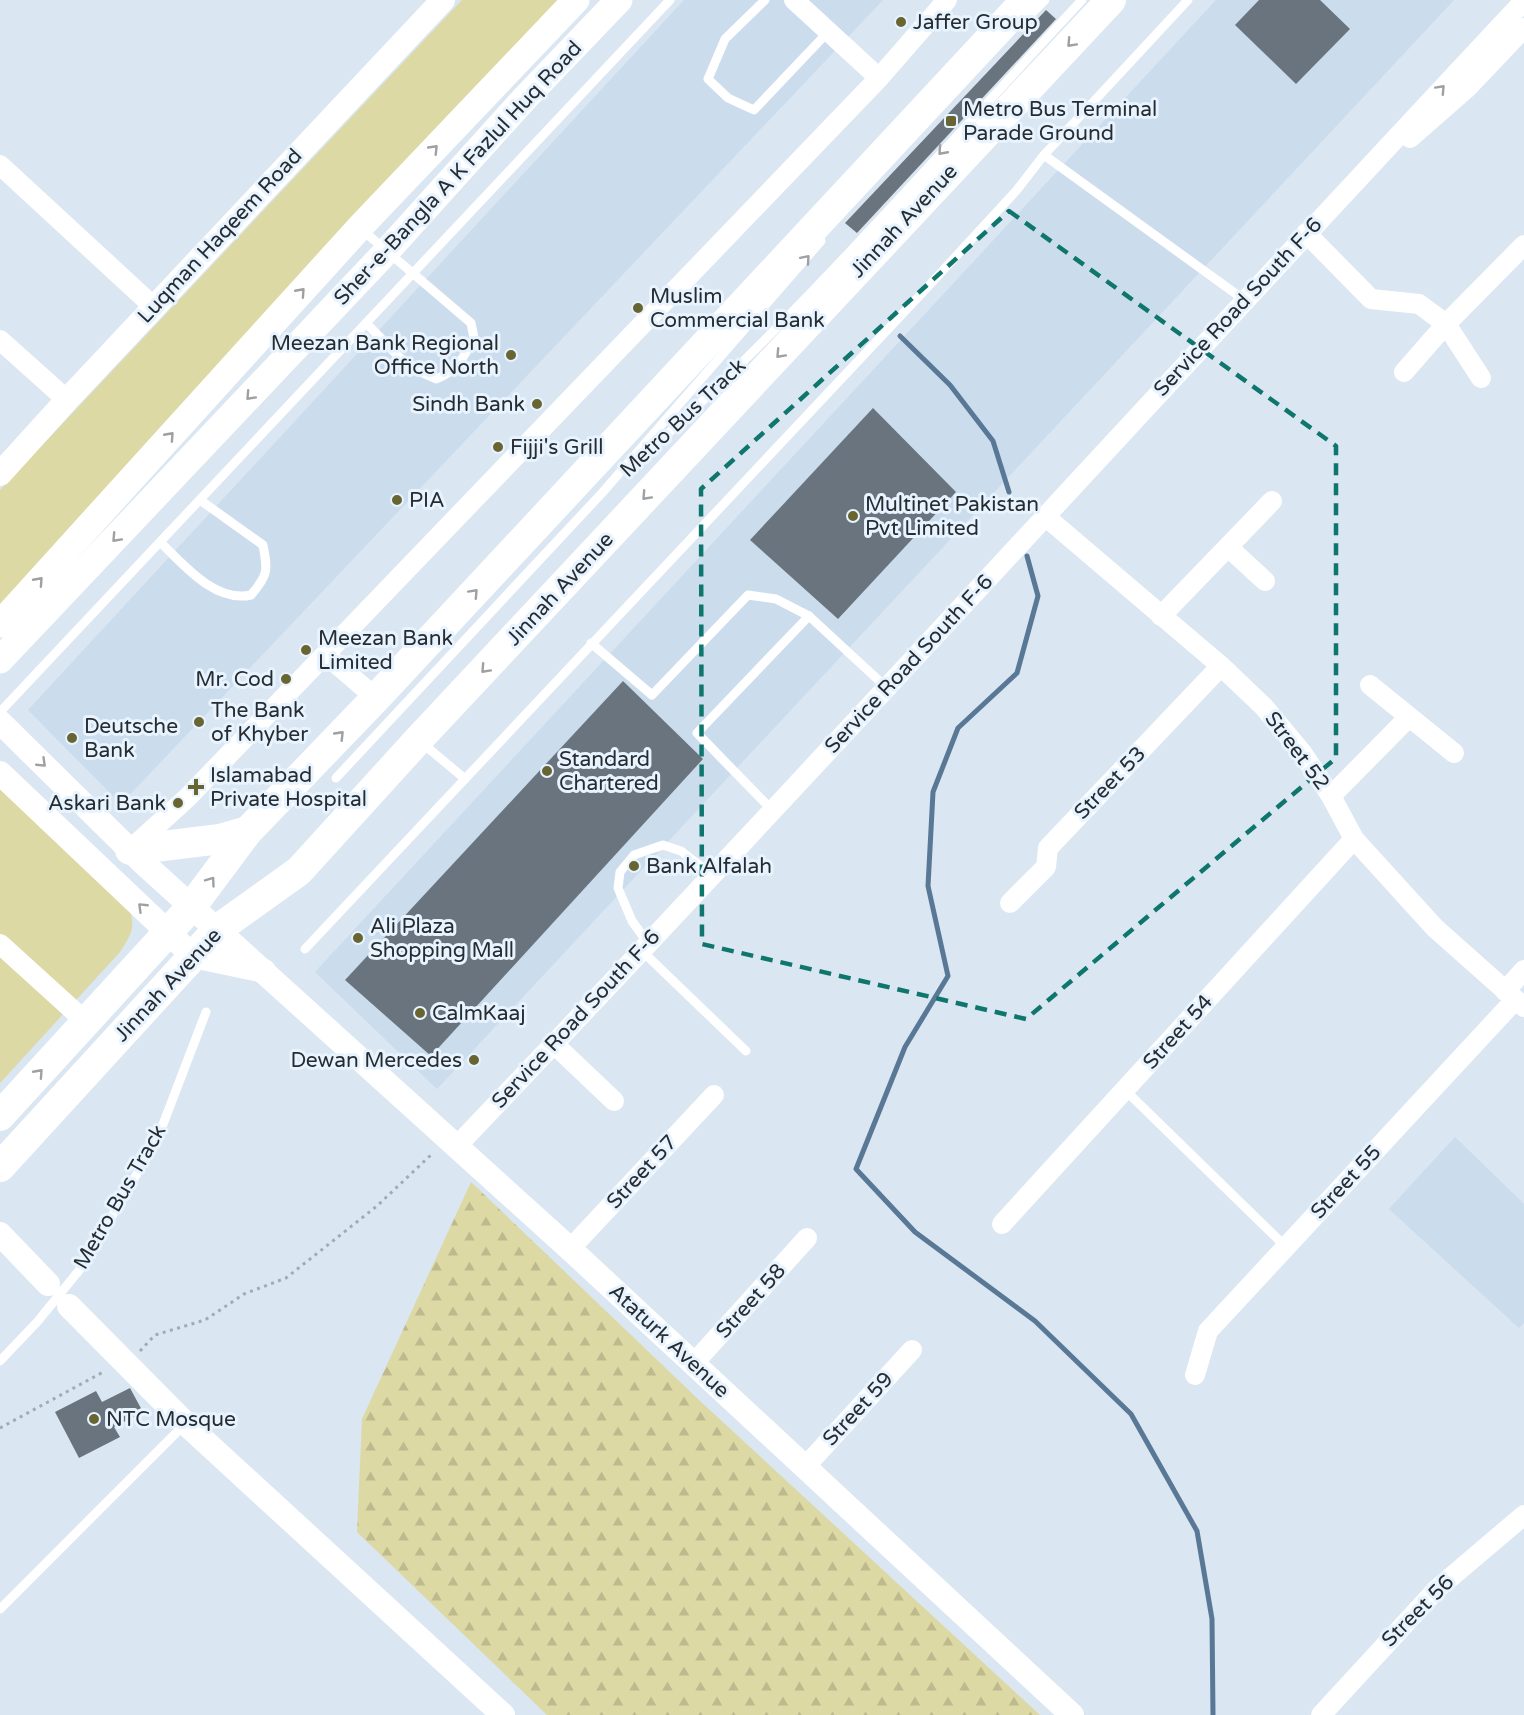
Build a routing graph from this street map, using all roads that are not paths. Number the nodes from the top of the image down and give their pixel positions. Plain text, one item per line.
1 (443, 0) edge
2 (576, 0) edge
3 (619, 0) edge
4 (670, 0) edge
5 (765, 0) edge
6 (794, 0) edge
7 (948, 0) edge
8 (1045, 0) edge
9 (1082, 0) edge
10 (1111, 0) edge
11 (1188, 0) edge
12 (1524, 1) edge
13 (1023, 12) edge
14 (1524, 28) edge
15 (828, 32) junction
16 (980, 65) dead end
17 (879, 78) junction
18 (1044, 155) junction
19 (892, 159) dead end
20 (0, 165) edge
21 (1358, 178) junction
22 (360, 227) junction
23 (830, 231) dead end
24 (1306, 233) junction
25 (1524, 245) edge
26 (386, 252) junction
27 (412, 274) junction
28 (1243, 299) junction
29 (154, 307) junction
30 (366, 323) junction
31 (1446, 324) junction
32 (0, 340) edge
33 (1404, 372) dead end
34 (1481, 378) dead end
35 (66, 400) junction
36 (0, 474) edge
37 (602, 493) junction
38 (200, 500) junction
39 (1272, 501) dead end
40 (1046, 517) junction
41 (160, 542) junction
42 (1228, 547) junction
43 (1265, 581) dead end
44 (809, 616) junction
45 (1161, 616) junction
46 (0, 624) edge
47 (591, 643) junction
48 (326, 655) junction
49 (0, 660) edge
50 (1221, 666) junction
51 (1370, 685) dead end
52 (887, 688) junction
53 (376, 698) junction
54 (0, 712) edge
55 (1409, 717) junction
56 (0, 722) edge
57 (418, 740) junction
58 (1454, 753) dead end
59 (0, 772) edge
60 (336, 778) dead end
61 (465, 778) junction
62 (1331, 796) junction
63 (772, 810) junction
64 (248, 831) junction
65 (1354, 839) junction
66 (130, 850) junction
67 (712, 875) junction
68 (1010, 903) dead end
69 (192, 906) junction
70 (218, 929) junction
71 (168, 932) junction
72 (0, 944) edge
73 (645, 946) junction
74 (306, 949) dead end
75 (193, 956) junction
76 (264, 970) junction
77 (1524, 970) edge
78 (1514, 999) edge
79 (206, 1012) dead end
80 (86, 1022) junction
81 (554, 1044) junction
82 (746, 1051) dead end
83 (1125, 1090) junction
84 (714, 1095) dead end
85 (614, 1101) dead end
86 (0, 1116) edge
87 (452, 1143) junction
88 (0, 1167) edge
89 (1002, 1224) dead end
90 (0, 1234) edge
91 (807, 1238) dead end
92 (1286, 1247) junction
93 (570, 1249) junction
94 (48, 1284) dead end
95 (69, 1306) dead end
96 (912, 1350) dead end
97 (0, 1361) edge
98 (694, 1364) junction
99 (1195, 1375) dead end
100 (185, 1423) junction
101 (804, 1468) junction
102 (1524, 1515) edge
103 (0, 1609) edge
104 (503, 1715) edge
105 (1072, 1715) edge
106 (1320, 1715) edge

1 - 29 street, Luqman Haqeem Road
22 -> 2 main road, Sher-e-Bangla A K Fazlul Huq Road
3 - 26 main road, Sher-e-Bangla A K Fazlul Huq Road
4 - 27 lane
5 - 15 lane
6 - 15 street
7 - 17 street
8 - 13 lane
9 -> 37 lane, Metro Bus Track
10 -> 57 main road, Jinnah Avenue
11 - 18 lane
21 -> 12 street, Service Road South F-6
53 -> 13 main road, Jinnah Avenue
14 - 21 street, Service Road South F-6
15 - 17 street
16 - 19 lane
17 - 48 street
18 - 28 lane
18 - 47 lane
20 - 29 street
21 - 24 street, Service Road South F-6
22 - 26 lane
46 -> 22 main road, Sher-e-Bangla A K Fazlul Huq Road
37 -> 23 lane, Metro Bus Track
24 - 28 street, Service Road South F-6
24 - 31 street
25 - 31 street
26 - 27 lane
26 -> 49 main road, Sher-e-Bangla A K Fazlul Huq Road
27 - 30 lane
27 - 30 lane
28 - 40 street, Service Road South F-6
29 - 35 street, Luqman Haqeem Road
30 - 38 lane
31 - 33 street
31 - 34 street
32 - 35 street
35 - 36 street, Luqman Haqeem Road
37 - 60 lane, Metro Bus Track
38 - 41 lane
38 - 41 lane
39 - 42 street
40 - 45 street, Street 52
40 - 52 street, Service Road South F-6
41 - 54 lane
42 - 43 street
42 - 45 street
44 - 47 lane
44 - 52 lane
44 - 63 lane
45 - 50 street, Street 52
47 - 61 lane
48 - 53 street
48 - 66 street
50 - 62 street, Street 52
50 - 68 street, Street 53
51 - 55 street
52 - 63 street, Service Road South F-6
64 -> 53 main road, Jinnah Avenue
55 - 58 street
55 - 62 street
56 -> 66 street, Ataturk Avenue
57 - 61 lane
57 - 70 main road, Jinnah Avenue
71 -> 59 street
61 - 74 lane
62 - 65 street, Street 52
63 - 67 street, Service Road South F-6
64 - 66 main road
69 -> 64 main road, Jinnah Avenue
65 - 78 street, Street 52
65 - 83 street, Street 54
66 - 69 street, Ataturk Avenue
67 - 73 street, Service Road South F-6
67 - 73 lane
69 - 70 street, Ataturk Avenue
69 - 71 main road, Jinnah Avenue
70 - 75 main road, Jinnah Avenue
70 - 76 street, Ataturk Avenue
71 - 75 street
71 - 80 main road, Jinnah Avenue
72 - 80 street
73 - 81 street, Service Road South F-6
73 - 82 lane
75 - 76 street
75 - 88 main road, Jinnah Avenue
76 - 87 street, Ataturk Avenue
77 - 78 street, Street 55
78 - 92 street, Street 55
79 - 97 lane, Metro Bus Track
86 -> 80 main road, Jinnah Avenue
81 - 85 street
81 - 87 street, Service Road South F-6
83 - 89 street, Street 54
83 - 92 lane
84 - 93 street, Street 57
87 - 93 street, Ataturk Avenue
90 - 94 street
91 - 98 street, Street 58
92 - 99 street, Street 55
93 - 98 street, Ataturk Avenue
95 - 100 street
96 - 101 street, Street 59
98 - 101 street, Ataturk Avenue
100 - 103 lane
100 - 104 street
101 - 105 street, Ataturk Avenue
102 - 106 street, Street 56

